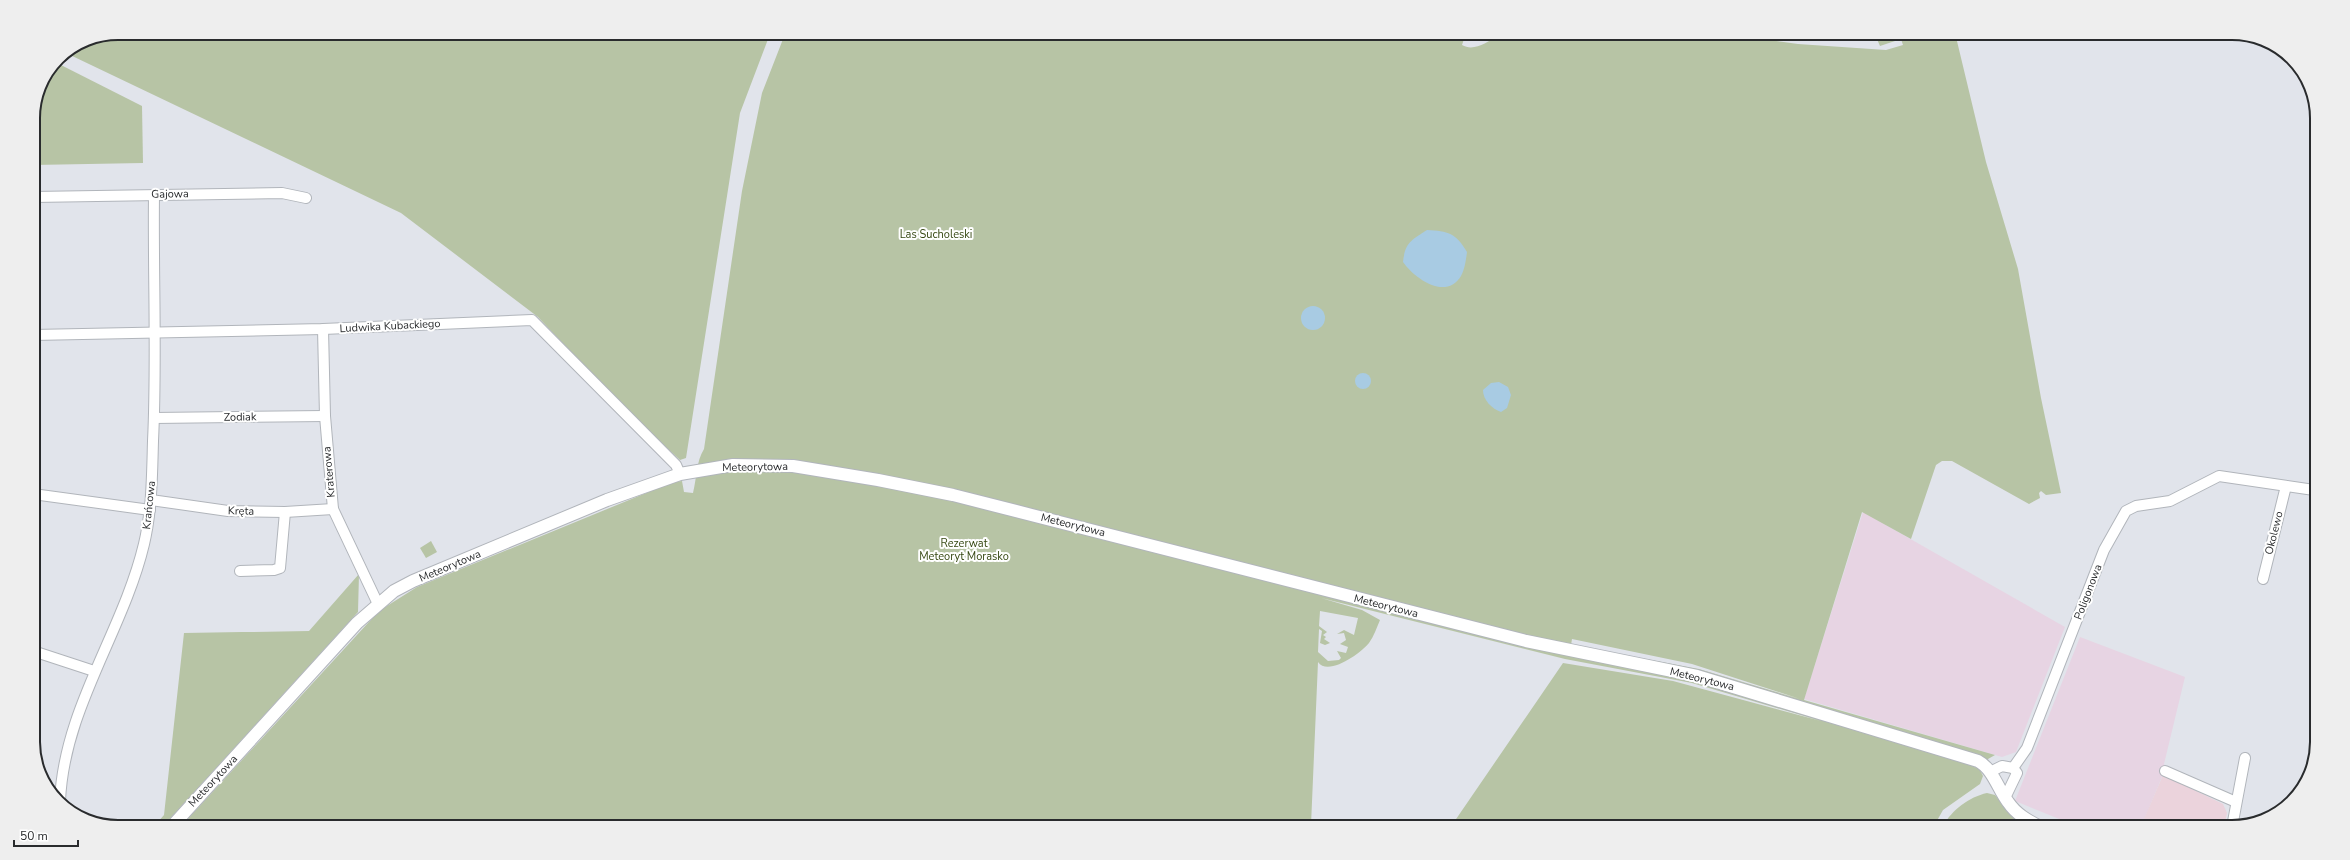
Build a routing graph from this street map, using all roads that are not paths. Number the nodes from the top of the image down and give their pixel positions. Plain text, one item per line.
1 (154, 195) junction
2 (40, 196) edge
3 (306, 198) dead end
4 (323, 329) junction
5 (155, 333) junction
6 (40, 335) edge
7 (325, 416) junction
8 (154, 418) junction
9 (680, 474) junction
10 (2286, 486) junction
11 (2310, 489) edge
12 (40, 495) edge
13 (151, 505) junction
14 (332, 508) junction
15 (285, 512) junction
16 (240, 571) dead end
17 (2263, 579) dead end
18 (378, 604) junction
19 (40, 653) edge
20 (94, 671) junction
21 (2245, 758) dead end
22 (2013, 768) junction
23 (2165, 771) dead end
24 (1990, 772) junction
25 (61, 795) edge
26 (2005, 798) junction
27 (2236, 802) junction
28 (177, 820) edge
29 (2028, 820) edge
30 (2233, 820) edge

1 - 2 street, Gajowa
1 - 3 street, Gajowa
1 - 5 street, Krańcowa
4 - 5 street, Ludwika Kubackiego
4 - 7 street, Kraterowa
4 - 9 street, Ludwika Kubackiego
5 - 6 street, Ludwika Kubackiego
5 - 8 street, Krańcowa
7 - 8 street, Zodiak
7 - 14 street, Kraterowa
8 - 13 street, Krańcowa
9 - 18 street, Meteorytowa
9 - 24 street, Meteorytowa
10 - 11 street
10 - 17 street, Okolewo
10 - 22 street, Poligonowa
12 - 13 street, Kręta
13 - 15 street, Kręta
13 - 20 street, Krańcowa
14 - 15 street, Kręta
14 - 18 street, Kraterowa
15 - 16 street
18 - 28 street, Meteorytowa
19 - 20 street
20 - 25 street, Krańcowa
21 - 27 street
22 - 24 street
22 - 26 street
23 - 27 street
24 - 26 street, Meteorytowa
26 - 29 street, Meteorytowa
27 - 30 street

